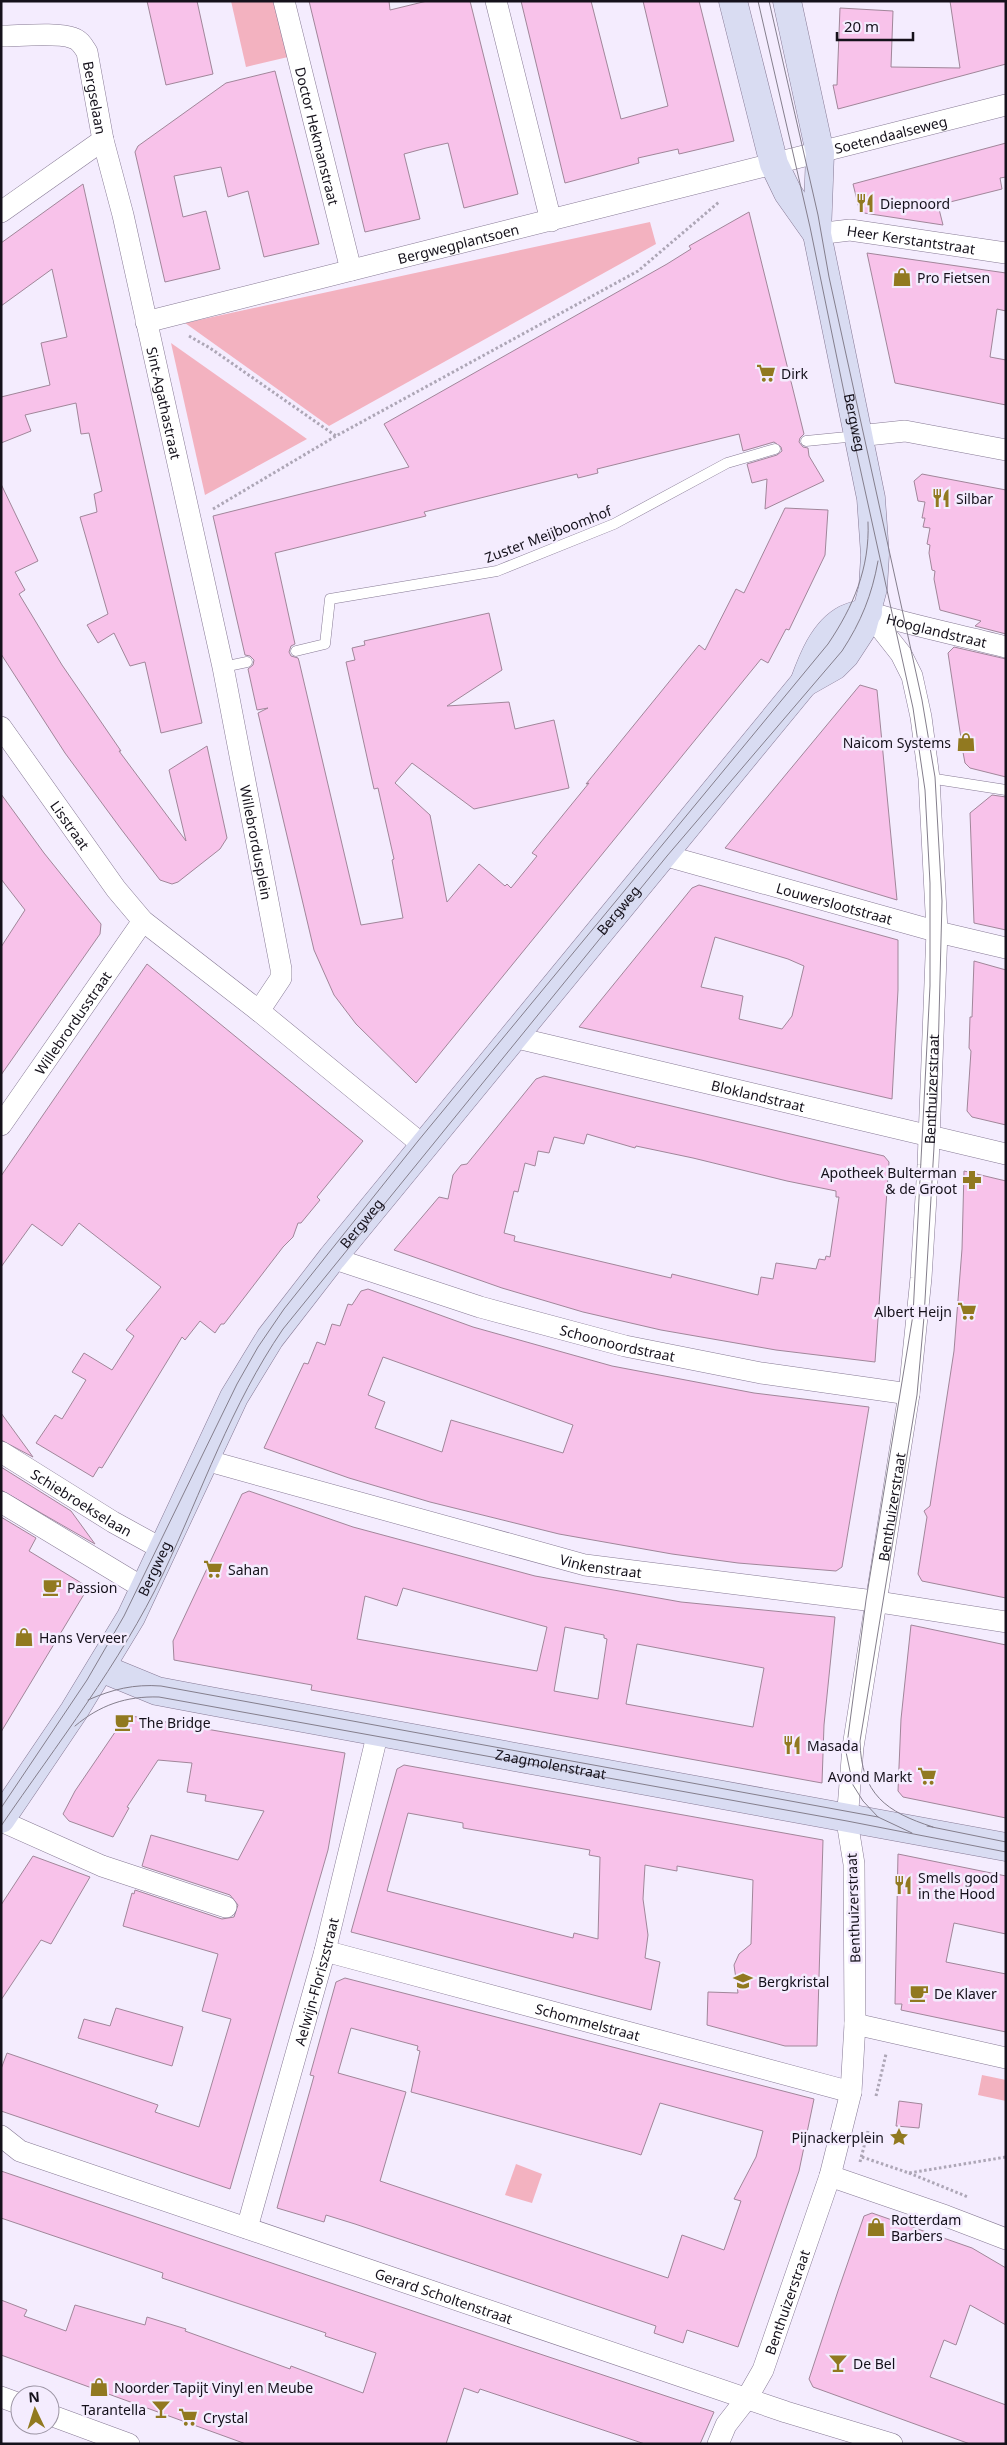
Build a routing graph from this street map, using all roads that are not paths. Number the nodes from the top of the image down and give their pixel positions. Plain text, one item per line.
1 (284, 1) edge
2 (496, 1) edge
3 (733, 1) edge
4 (787, 1) edge
5 (1, 36) edge
6 (1006, 106) edge
7 (103, 140) junction
8 (820, 153) junction
9 (774, 164) junction
10 (1, 212) edge
11 (551, 222) junction
12 (817, 234) junction
13 (1006, 253) edge
14 (351, 270) junction
15 (152, 321) junction
16 (858, 436) junction
17 (806, 440) dead end
18 (775, 449) dead end
19 (1006, 450) edge
20 (868, 612) junction
21 (1006, 647) edge
22 (296, 651) dead end
23 (247, 662) dead end
24 (222, 667) junction
25 (1, 728) edge
26 (929, 778) junction
27 (1006, 790) edge
28 (663, 856) junction
29 (143, 921) junction
30 (937, 931) junction
31 (1006, 948) edge
32 (259, 1011) junction
33 (513, 1037) junction
34 (1, 1125) edge
35 (929, 1136) junction
36 (424, 1146) junction
37 (1006, 1154) edge
38 (332, 1258) junction
39 (909, 1394) junction
40 (1, 1452) edge
41 (205, 1460) junction
42 (1, 1502) edge
43 (164, 1550) junction
44 (145, 1589) junction
45 (876, 1602) junction
46 (1006, 1622) edge
47 (101, 1668) junction
48 (378, 1732) junction
49 (847, 1816) junction
50 (1, 1820) edge
51 (1006, 1847) edge
52 (226, 1907) dead end
53 (325, 1951) junction
54 (855, 2024) junction
55 (1006, 2058) edge
56 (850, 2092) junction
57 (1, 2136) edge
58 (830, 2176) junction
59 (246, 2228) junction
60 (1006, 2240) edge
61 (748, 2398) junction
62 (60, 2419) edge
63 (129, 2444) edge
64 (718, 2444) edge
65 (892, 2444) edge

1 - 14 street, Doctor Hekmanstraat
2 - 11 street
3 - 9 street, Bergweg
4 - 8 street, Bergweg
5 - 7 street, Bergselaan
6 - 8 street, Soetendaalseweg
7 - 10 street, Bergselaan
7 - 15 street, Sint-Agathastraat
8 - 9 street, Soetendaalseweg
8 - 12 street, Bergweg
9 - 11 street, Bergwegplantsoen
9 - 12 street, Bergweg
11 - 14 street, Bergwegplantsoen
12 - 13 street, Heer Kerstantstraat
12 - 16 street, Bergweg
14 - 15 street, Bergwegplantsoen
15 - 24 street, Sint-Agathastraat
16 - 17 lane
16 - 19 street
16 - 20 street, Bergweg
18 - 22 lane, Zuster Meijboomhof
20 - 21 street, Hooglandstraat
20 - 26 street, Benthuizerstraat
20 - 28 street, Bergweg
23 - 24 lane
24 - 32 street, Willebrordusplein
25 - 29 street, Lisstraat
26 - 27 lane
26 - 30 street, Benthuizerstraat
28 - 30 street, Louwerslootstraat
28 - 33 street, Bergweg
29 - 32 street
29 - 34 street, Willebrordusstraat
30 - 31 street, Louwerslootstraat
30 - 35 street, Benthuizerstraat
32 - 36 street
33 - 35 street, Bloklandstraat
33 - 36 street, Bergweg
35 - 37 street, Bloklandstraat
35 - 39 street, Benthuizerstraat
36 - 38 street, Bergweg
38 - 39 street, Schoonoordstraat
38 - 41 street, Bergweg
39 - 45 street, Benthuizerstraat
40 - 43 street, Schiebroekselaan
41 - 43 street, Bergweg
41 - 45 street, Vinkenstraat
42 - 44 street
43 - 44 street, Bergweg
44 - 47 street, Bergweg
45 - 46 street, Vinkenstraat
45 - 49 street, Benthuizerstraat
47 - 48 street, Zaagmolenstraat
47 - 50 street, Bergweg
48 - 49 street, Zaagmolenstraat
48 - 53 street, Aelwijn-Floriszstraat
49 - 51 street, Zaagmolenstraat
49 - 54 street, Benthuizerstraat
50 - 52 street, Bergweg
53 - 56 street, Schommelstraat
53 - 59 street, Aelwijn-Floriszstraat
54 - 55 street
54 - 56 street, Benthuizerstraat
56 - 58 street, Benthuizerstraat
57 - 59 street, Gerard Scholtenstraat
58 - 60 street
58 - 61 street, Benthuizerstraat
59 - 61 street, Gerard Scholtenstraat
61 - 64 street, Benthuizerstraat
61 - 65 street, Gerard Scholtenstraat
62 - 63 street

